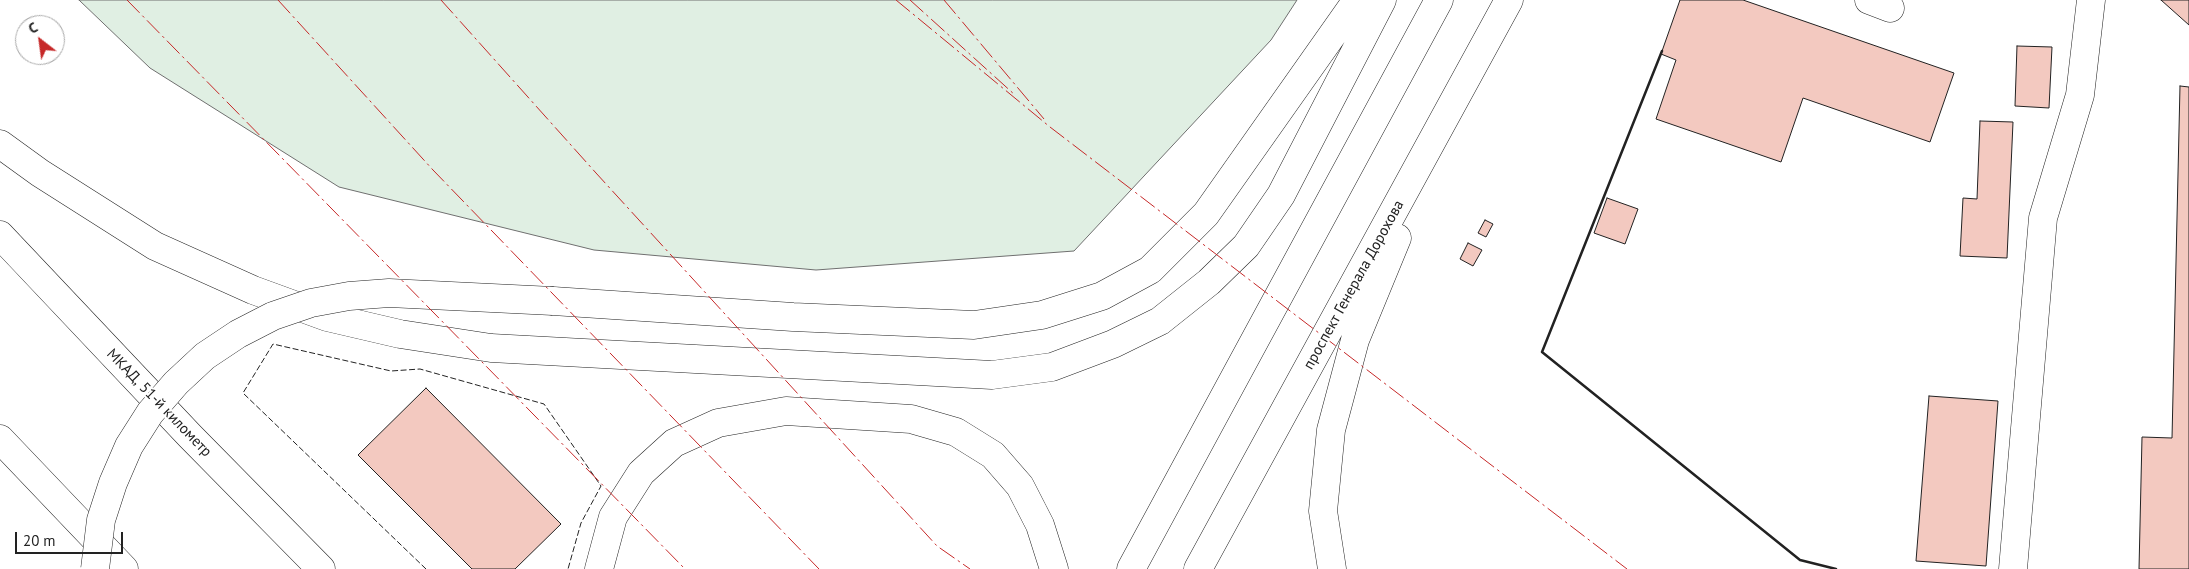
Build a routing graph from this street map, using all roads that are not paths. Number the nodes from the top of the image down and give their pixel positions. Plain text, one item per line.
1 (1357, 0) edge
2 (1382, 0) edge
3 (1439, 0) edge
4 (1509, 0) edge
5 (2091, 0) edge
6 (1448, 113) junction
7 (0, 144) edge
8 (0, 235) edge
9 (0, 439) edge
10 (95, 569) edge
11 (124, 569) edge
12 (321, 569) edge
13 (599, 569) edge
14 (1054, 569) edge
15 (1131, 569) edge
16 (1198, 569) edge
17 (1332, 569) edge
18 (2013, 569) edge

1 - 10 main road, bridge
2 - 7 main road
3 - 15 main road
4 - 6 main road, проспект Генерала Дорохова
5 - 18 main road
6 - 16 main road, проспект Генерала Дорохова
6 - 17 main road
8 - 12 main road, МКАД, 51-й километр
9 - 11 main road
13 - 14 main road

